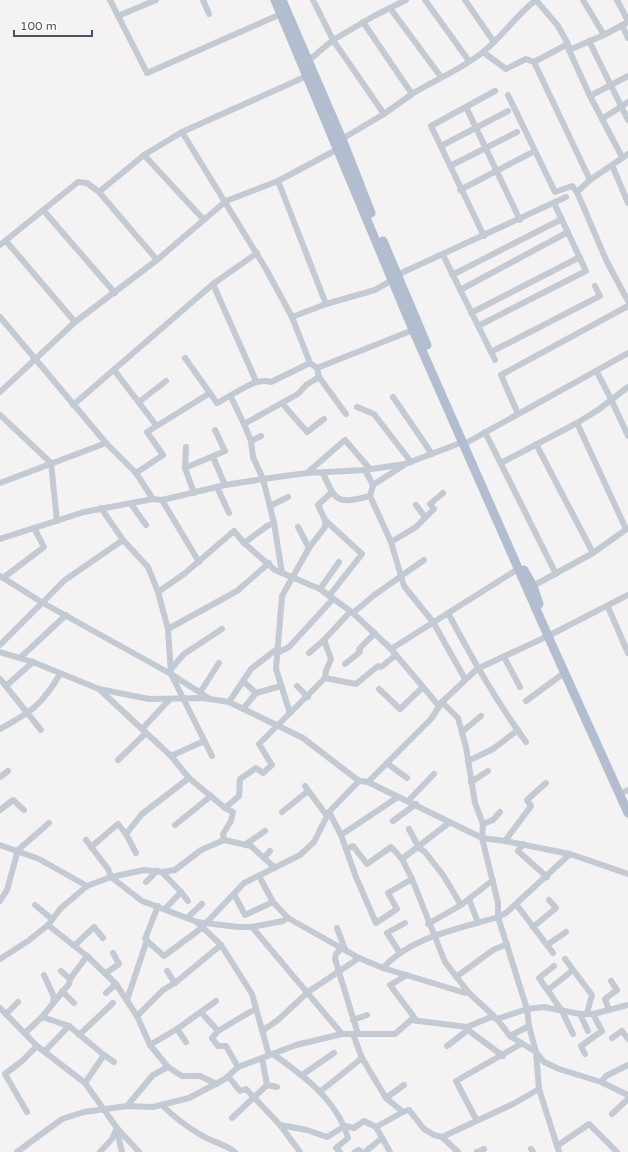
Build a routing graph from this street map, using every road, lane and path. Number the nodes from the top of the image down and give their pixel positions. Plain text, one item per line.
1 (110, 0) edge
2 (156, 0) edge
3 (203, 0) edge
4 (275, 0) edge
5 (282, 0) edge
6 (313, 0) edge
7 (406, 0) edge
8 (425, 0) edge
9 (465, 0) edge
10 (536, 0) edge
11 (583, 0) edge
12 (617, 0) edge
13 (390, 8) junction
14 (209, 14) dead end
15 (280, 14) junction
16 (118, 16) junction
17 (363, 22) junction
18 (628, 22) edge
19 (622, 25) junction
20 (604, 35) junction
21 (628, 38) edge
22 (333, 40) junction
23 (589, 41) junction
24 (494, 42) junction
25 (568, 47) junction
26 (483, 52) junction
27 (308, 61) junction
28 (469, 61) junction
29 (534, 62) junction
30 (307, 76) junction
31 (628, 76) edge
32 (441, 77) junction
33 (609, 86) junction
34 (495, 91) dead end
35 (412, 94) junction
36 (508, 96) dead end
37 (590, 96) junction
38 (628, 102) edge
39 (466, 107) junction
40 (621, 107) junction
41 (508, 111) dead end
42 (384, 114) junction
43 (602, 119) junction
44 (628, 120) edge
45 (476, 128) junction
46 (182, 132) junction
47 (517, 132) dead end
48 (342, 139) junction
49 (441, 146) junction
50 (486, 148) junction
51 (338, 149) junction
52 (531, 153) dead end
53 (144, 155) junction
54 (625, 155) edge
55 (612, 165) junction
56 (450, 166) junction
57 (496, 171) junction
58 (278, 180) junction
59 (590, 180) junction
60 (460, 190) junction
61 (99, 192) junction
62 (577, 192) junction
63 (566, 197) dead end
64 (226, 201) junction
65 (554, 203) junction
66 (628, 203) edge
67 (43, 210) junction
68 (562, 219) junction
69 (204, 220) junction
70 (520, 220) junction
71 (568, 232) junction
72 (484, 236) junction
73 (6, 241) junction
74 (0, 245) edge
75 (257, 254) junction
76 (443, 255) junction
77 (580, 257) junction
78 (157, 260) junction
79 (452, 275) junction
80 (395, 278) junction
81 (213, 284) junction
82 (594, 286) dead end
83 (460, 290) junction
84 (115, 293) junction
85 (628, 301) edge
86 (326, 304) junction
87 (628, 306) edge
88 (471, 313) junction
89 (411, 315) junction
90 (0, 317) edge
91 (292, 317) junction
92 (75, 322) junction
93 (478, 326) junction
94 (413, 330) junction
95 (491, 352) junction
96 (628, 353) edge
97 (184, 358) dead end
98 (35, 359) junction
99 (495, 360) dead end
100 (310, 363) junction
101 (317, 368) junction
102 (114, 370) junction
103 (596, 372) junction
104 (319, 377) junction
105 (166, 381) dead end
106 (256, 382) junction
107 (628, 387) edge
108 (0, 392) edge
109 (210, 394) junction
110 (231, 397) junction
111 (393, 397) dead end
112 (611, 399) junction
113 (139, 402) junction
114 (282, 403) junction
115 (73, 405) junction
116 (357, 407) dead end
117 (346, 414) dead end
118 (518, 414) junction
119 (0, 415) edge
120 (324, 419) dead end
121 (576, 423) junction
122 (244, 424) junction
123 (156, 425) junction
124 (215, 430) dead end
125 (485, 432) junction
126 (261, 436) dead end
127 (628, 436) edge
128 (250, 441) junction
129 (465, 442) junction
130 (106, 443) junction
131 (536, 444) junction
132 (186, 447) dead end
133 (432, 454) junction
134 (213, 457) junction
135 (51, 462) junction
136 (501, 462) junction
137 (408, 463) junction
138 (185, 468) junction
139 (367, 469) junction
140 (136, 473) junction
141 (307, 473) junction
142 (323, 473) junction
143 (263, 479) junction
144 (0, 483) edge
145 (225, 485) junction
146 (373, 485) junction
147 (217, 487) junction
148 (194, 493) junction
149 (331, 493) junction
150 (443, 493) dead end
151 (370, 496) junction
152 (288, 497) dead end
153 (153, 499) junction
154 (162, 500) junction
155 (131, 504) junction
156 (416, 505) dead end
157 (270, 506) junction
158 (100, 508) junction
159 (230, 513) dead end
160 (424, 516) junction
161 (325, 520) junction
162 (57, 521) junction
163 (274, 523) junction
164 (146, 525) dead end
165 (298, 527) dead end
166 (34, 528) junction
167 (627, 528) edge
168 (0, 539) edge
169 (123, 540) junction
170 (392, 542) junction
171 (244, 544) junction
172 (309, 548) junction
173 (593, 553) junction
174 (424, 560) dead end
175 (199, 562) junction
176 (339, 562) dead end
177 (269, 563) junction
178 (518, 569) junction
179 (332, 571) junction
180 (282, 573) junction
181 (556, 574) junction
182 (401, 575) junction
183 (2, 577) edge
184 (292, 578) junction
185 (343, 580) junction
186 (533, 586) junction
187 (320, 589) junction
188 (158, 592) junction
189 (628, 595) edge
190 (331, 598) junction
191 (43, 603) junction
192 (608, 607) junction
193 (352, 612) junction
194 (448, 613) junction
195 (66, 616) junction
196 (433, 622) junction
197 (168, 629) junction
198 (222, 629) dead end
199 (375, 633) junction
200 (550, 635) junction
201 (324, 640) junction
202 (0, 645) edge
203 (391, 649) junction
204 (278, 651) junction
205 (0, 652) edge
206 (309, 653) dead end
207 (628, 653) edge
208 (396, 655) junction
209 (504, 657) junction
210 (20, 658) junction
211 (34, 662) junction
212 (219, 664) dead end
213 (345, 664) dead end
214 (477, 669) junction
215 (171, 672) junction
216 (564, 673) junction
217 (60, 674) junction
218 (0, 678) edge
219 (325, 678) junction
220 (465, 679) junction
221 (243, 681) junction
222 (6, 686) junction
223 (281, 686) junction
224 (297, 686) dead end
225 (423, 687) junction
226 (520, 687) dead end
227 (99, 689) junction
228 (379, 689) dead end
229 (201, 692) junction
230 (256, 693) junction
231 (308, 696) junction
232 (183, 698) junction
233 (170, 700) junction
234 (212, 700) junction
235 (526, 701) dead end
236 (229, 702) junction
237 (440, 704) junction
238 (243, 709) junction
239 (290, 713) junction
240 (28, 714) junction
241 (481, 716) dead end
242 (278, 726) junction
243 (0, 729) edge
244 (41, 730) dead end
245 (144, 730) junction
246 (518, 730) junction
247 (462, 732) junction
248 (204, 741) junction
249 (526, 742) dead end
250 (171, 756) junction
251 (212, 756) dead end
252 (118, 760) dead end
253 (468, 761) junction
254 (388, 764) junction
255 (8, 771) dead end
256 (488, 771) dead end
257 (434, 774) dead end
258 (0, 777) edge
259 (189, 778) junction
260 (407, 778) dead end
261 (360, 781) junction
262 (368, 782) junction
263 (471, 782) junction
264 (546, 783) dead end
265 (625, 794) edge
266 (211, 796) junction
267 (398, 797) junction
268 (408, 801) junction
269 (416, 804) junction
270 (225, 808) junction
271 (0, 810) edge
272 (24, 810) dead end
273 (282, 812) dead end
274 (500, 812) dead end
275 (628, 813) edge
276 (328, 814) junction
277 (393, 821) dead end
278 (450, 822) junction
279 (49, 823) dead end
280 (483, 824) junction
281 (175, 825) dead end
282 (409, 828) dead end
283 (265, 831) dead end
284 (126, 834) junction
285 (341, 835) junction
286 (482, 838) junction
287 (86, 840) dead end
288 (224, 840) junction
289 (505, 841) junction
290 (246, 844) junction
291 (523, 844) junction
292 (0, 845) edge
293 (91, 847) junction
294 (419, 848) junction
295 (346, 849) junction
296 (18, 850) junction
297 (270, 851) dead end
298 (136, 854) dead end
299 (570, 854) junction
300 (264, 858) junction
301 (402, 860) junction
302 (275, 868) junction
303 (159, 871) junction
304 (628, 874) edge
305 (259, 876) junction
306 (111, 877) junction
307 (547, 877) junction
308 (412, 879) junction
309 (493, 880) junction
310 (146, 882) dead end
311 (87, 886) junction
312 (181, 892) junction
313 (234, 894) junction
314 (469, 899) junction
315 (549, 900) dead end
316 (0, 901) edge
317 (188, 901) dead end
318 (273, 902) junction
319 (202, 904) dead end
320 (516, 904) junction
321 (35, 905) dead end
322 (461, 905) junction
323 (158, 906) junction
324 (165, 909) junction
325 (498, 917) junction
326 (187, 918) junction
327 (288, 918) junction
328 (52, 919) junction
329 (478, 923) junction
330 (205, 924) junction
331 (405, 924) dead end
332 (428, 924) junction
333 (48, 925) junction
334 (252, 927) junction
335 (533, 927) junction
336 (337, 928) dead end
337 (566, 932) dead end
338 (434, 936) junction
339 (103, 938) dead end
340 (147, 940) junction
341 (507, 944) junction
342 (221, 945) junction
343 (547, 945) junction
344 (74, 946) junction
345 (344, 949) junction
346 (400, 953) junction
347 (553, 953) dead end
348 (114, 954) dead end
349 (87, 956) junction
350 (359, 958) junction
351 (0, 959) edge
352 (565, 959) dead end
353 (554, 966) dead end
354 (383, 968) junction
355 (338, 970) junction
356 (573, 970) junction
357 (61, 971) dead end
358 (167, 971) dead end
359 (106, 973) junction
360 (44, 975) dead end
361 (407, 975) junction
362 (456, 977) junction
363 (70, 979) junction
364 (610, 981) dead end
365 (175, 983) junction
366 (116, 984) junction
367 (548, 990) junction
368 (62, 991) junction
369 (308, 992) junction
370 (106, 993) dead end
371 (469, 993) junction
372 (127, 1000) junction
373 (216, 1001) dead end
374 (18, 1002) dead end
375 (53, 1002) junction
376 (113, 1003) dead end
377 (74, 1004) dead end
378 (628, 1005) edge
379 (0, 1008) edge
380 (255, 1009) junction
381 (527, 1009) junction
382 (609, 1010) junction
383 (562, 1011) junction
384 (201, 1012) junction
385 (583, 1013) junction
386 (6, 1014) junction
387 (593, 1014) junction
388 (366, 1015) dead end
389 (137, 1016) junction
390 (42, 1017) junction
391 (498, 1018) junction
392 (353, 1020) junction
393 (416, 1021) junction
394 (69, 1026) junction
395 (529, 1026) junction
396 (468, 1028) junction
397 (177, 1029) junction
398 (588, 1030) dead end
399 (218, 1031) junction
400 (262, 1031) junction
401 (25, 1033) junction
402 (79, 1034) junction
403 (342, 1034) junction
404 (356, 1034) junction
405 (573, 1034) dead end
406 (510, 1036) junction
407 (612, 1038) dead end
408 (628, 1039) edge
409 (186, 1042) dead end
410 (521, 1044) junction
411 (150, 1045) junction
412 (37, 1046) junction
413 (447, 1046) dead end
414 (45, 1051) junction
415 (536, 1052) junction
416 (334, 1053) dead end
417 (271, 1054) junction
418 (585, 1054) dead end
419 (104, 1056) junction
420 (502, 1056) junction
421 (262, 1058) junction
422 (362, 1058) junction
423 (114, 1062) dead end
424 (628, 1065) edge
425 (168, 1067) junction
426 (238, 1067) junction
427 (302, 1075) junction
428 (228, 1076) junction
429 (601, 1082) junction
430 (85, 1083) junction
431 (217, 1084) junction
432 (404, 1084) dead end
433 (268, 1085) junction
434 (277, 1087) dead end
435 (539, 1089) junction
436 (321, 1091) junction
437 (628, 1095) edge
438 (254, 1097) junction
439 (386, 1098) junction
440 (628, 1099) edge
441 (162, 1105) junction
442 (127, 1106) junction
443 (105, 1110) junction
444 (27, 1112) dead end
445 (403, 1112) junction
446 (612, 1114) dead end
447 (232, 1118) dead end
448 (476, 1119) junction
449 (280, 1125) junction
450 (345, 1126) junction
451 (376, 1127) junction
452 (117, 1130) junction
453 (442, 1137) junction
454 (382, 1138) junction
455 (484, 1149) dead end
456 (558, 1149) edge
457 (17, 1152) edge
458 (100, 1152) edge
459 (122, 1152) edge
460 (139, 1152) edge
461 (234, 1152) edge
462 (300, 1152) edge
463 (340, 1152) edge
464 (355, 1152) edge
465 (361, 1152) edge
466 (365, 1152) edge
467 (390, 1152) edge
468 (458, 1152) edge
469 (477, 1152) edge
470 (617, 1152) edge

1 - 16 street
2 - 16 street
3 - 14 street
4 - 15 main road
5 - 27 main road
6 - 22 street
7 - 13 street
8 - 28 street
9 - 24 street
10 - 24 street
10 - 25 street
11 - 20 street
12 - 18 street
13 - 17 street
13 - 32 street
15 - 16 street
15 - 30 main road
17 - 22 street
17 - 35 street
18 - 19 street
19 - 20 street
19 - 21 street
20 - 23 street
22 - 27 street
22 - 42 street
23 - 25 street
23 - 33 street
24 - 26 street
25 - 29 street
25 - 37 street
26 - 28 street
26 - 29 street
27 - 48 main road
28 - 32 street
29 - 59 street
30 - 46 street
30 - 51 main road
31 - 33 street
32 - 35 street
33 - 37 street
33 - 40 street
34 - 39 street
35 - 42 street
36 - 62 street
37 - 43 street
38 - 40 street
39 - 45 street
39 - 49 street
40 - 43 street
40 - 44 street
41 - 45 street
42 - 48 street
43 - 54 street
45 - 49 street
45 - 50 street
46 - 53 street
46 - 64 street
47 - 50 street
48 - 80 main road
49 - 56 street
50 - 56 street
50 - 57 street
51 - 58 street
51 - 80 main road
52 - 57 street
53 - 61 street
53 - 69 street
54 - 55 street
55 - 59 street
55 - 66 street
56 - 60 street
57 - 60 street
57 - 70 street
58 - 64 street
58 - 86 street
59 - 62 street
60 - 72 street
61 - 67 street
61 - 78 street
62 - 85 street
63 - 65 street
64 - 69 street
64 - 75 street
65 - 68 street
65 - 70 street
67 - 73 street
67 - 84 street
68 - 71 street
68 - 79 street
69 - 78 street
70 - 72 street
71 - 77 street
71 - 83 street
72 - 76 street
73 - 74 street
73 - 92 street
75 - 81 street
75 - 91 street
76 - 79 street
76 - 80 street
77 - 88 street
77 - 93 street
78 - 84 street
79 - 83 street
80 - 86 street
80 - 89 main road
81 - 102 street
81 - 106 street
82 - 95 street
83 - 88 street
84 - 92 street
86 - 91 street
87 - 118 street
88 - 93 street
89 - 94 main road
89 - 129 main road
90 - 98 street
91 - 100 street
92 - 98 street
93 - 95 street
94 - 101 street
94 - 129 main road
95 - 99 street
96 - 103 street
97 - 109 street
98 - 108 street
98 - 115 street
100 - 101 street
100 - 106 street
101 - 104 street
102 - 113 street
102 - 115 street
103 - 112 street
103 - 118 street
104 - 114 street
104 - 117 street
105 - 113 street
106 - 110 street
107 - 112 street
109 - 110 street
109 - 123 street
110 - 122 street
111 - 133 street
112 - 121 street
112 - 127 street
113 - 123 street
114 - 120 street
114 - 122 street
115 - 130 street
116 - 137 street
118 - 125 street
119 - 135 street
121 - 131 street
121 - 167 street
122 - 128 street
123 - 140 street
124 - 134 street
125 - 129 street
125 - 136 street
126 - 128 street
128 - 143 street
129 - 133 street
129 - 178 main road
129 - 186 main road
130 - 135 street
130 - 140 street
131 - 136 street
131 - 173 street
132 - 138 street
133 - 137 street
134 - 138 street
134 - 145 street
135 - 144 street
135 - 162 street
136 - 181 street
137 - 139 street
137 - 146 street
138 - 148 street
139 - 141 street
139 - 142 street
139 - 146 street
140 - 153 street
141 - 142 street
141 - 143 street
142 - 149 street
143 - 145 street
143 - 157 street
145 - 147 street
146 - 151 street
147 - 148 street
147 - 159 street
148 - 154 street
149 - 151 street
149 - 161 street
150 - 160 street
151 - 170 street
152 - 157 street
153 - 154 street
153 - 155 street
154 - 175 street
155 - 158 street
155 - 164 street
156 - 160 street
157 - 163 street
158 - 162 street
158 - 169 street
160 - 170 street
161 - 172 street
161 - 185 street
162 - 166 street
163 - 171 street
163 - 180 street
165 - 172 street
166 - 168 street
166 - 183 street
167 - 173 street
169 - 188 street
169 - 191 street
170 - 182 street
171 - 175 street
171 - 177 street
172 - 184 street
173 - 181 street
174 - 182 street
175 - 188 street
176 - 179 street
177 - 180 street
177 - 197 street
178 - 194 street
178 - 200 main road
179 - 185 street
179 - 187 street
180 - 184 street
181 - 186 street
182 - 193 street
182 - 196 street
183 - 191 street
184 - 187 street
184 - 204 street
185 - 190 street
186 - 200 main road
187 - 190 street
188 - 197 street
189 - 192 street
190 - 193 street
190 - 204 street
191 - 195 street
191 - 202 street
192 - 200 street
192 - 207 street
193 - 199 street
193 - 201 street
194 - 196 street
194 - 214 street
195 - 210 street
195 - 215 street
196 - 203 street
196 - 220 street
197 - 215 street
198 - 215 street
199 - 203 street
199 - 213 street
200 - 209 street
200 - 216 main road
200 - 265 main road
201 - 206 street
201 - 219 street
203 - 208 street
204 - 221 street
204 - 223 street
205 - 210 street
208 - 219 street
208 - 225 street
209 - 214 street
209 - 226 street
210 - 211 street
211 - 217 street
211 - 222 street
212 - 229 street
214 - 220 street
214 - 246 street
215 - 229 street
215 - 232 street
216 - 235 street
216 - 265 main road
217 - 227 street
217 - 240 street
218 - 222 street
219 - 231 street
220 - 237 street
221 - 230 street
221 - 236 street
222 - 240 street
223 - 230 street
223 - 239 street
224 - 231 street
225 - 228 street
225 - 237 street
227 - 233 street
227 - 245 street
229 - 234 street
230 - 238 street
231 - 239 street
232 - 233 street
232 - 234 street
232 - 248 street
233 - 245 street
234 - 236 street
236 - 238 street
237 - 247 street
237 - 254 street
238 - 242 street
239 - 242 street
240 - 243 street
240 - 244 street
241 - 247 street
242 - 261 street
242 - 270 street
245 - 250 street
245 - 252 street
246 - 249 street
246 - 253 street
247 - 253 street
248 - 250 street
248 - 251 street
250 - 259 street
253 - 263 street
254 - 260 street
254 - 262 street
255 - 258 street
256 - 263 street
257 - 268 street
259 - 266 street
259 - 284 street
261 - 262 street
261 - 276 street
262 - 267 street
263 - 280 street
264 - 289 street
265 - 275 main road
266 - 270 street
266 - 281 street
267 - 268 street
267 - 285 street
268 - 269 street
269 - 277 street
269 - 278 street
270 - 288 street
271 - 272 street
273 - 276 street
274 - 280 street
276 - 285 street
276 - 302 street
278 - 286 street
278 - 294 street
279 - 296 street
280 - 286 street
282 - 294 street
283 - 290 street
284 - 293 street
284 - 298 street
285 - 295 street
286 - 289 street
286 - 309 street
287 - 293 street
288 - 290 street
288 - 303 street
289 - 291 street
290 - 300 street
291 - 299 street
291 - 307 street
292 - 296 street
293 - 306 street
294 - 301 street
294 - 322 street
295 - 301 street
295 - 308 street
296 - 311 street
296 - 316 street
297 - 300 street
299 - 304 street
299 - 307 street
300 - 302 street
301 - 308 street
302 - 305 street
303 - 306 street
303 - 310 street
303 - 312 street
305 - 313 street
305 - 318 street
306 - 311 street
306 - 323 street
307 - 320 street
308 - 332 street
309 - 314 street
309 - 325 street
311 - 328 street
312 - 317 street
312 - 324 street
313 - 318 street
313 - 330 street
314 - 322 street
314 - 329 street
315 - 335 street
318 - 327 street
319 - 326 street
320 - 325 street
320 - 335 street
321 - 328 street
322 - 332 street
323 - 324 street
323 - 340 street
324 - 326 street
325 - 329 street
325 - 341 street
326 - 330 street
327 - 334 street
327 - 345 street
328 - 333 street
329 - 338 street
330 - 334 street
330 - 340 street
330 - 342 street
331 - 346 street
332 - 338 street
333 - 344 street
333 - 351 street
334 - 369 street
335 - 343 street
336 - 345 street
337 - 343 street
338 - 346 street
338 - 362 street
339 - 344 street
340 - 372 street
341 - 362 street
341 - 381 street
342 - 365 street
342 - 380 street
343 - 347 street
344 - 349 street
345 - 350 street
345 - 355 street
346 - 354 street
348 - 359 street
349 - 359 street
349 - 363 street
350 - 354 street
350 - 355 street
352 - 356 street
353 - 367 street
354 - 361 street
355 - 369 street
355 - 392 street
356 - 367 street
356 - 385 street
357 - 363 street
358 - 365 street
359 - 366 street
360 - 375 street
361 - 371 street
361 - 393 street
362 - 371 street
363 - 368 street
364 - 382 street
365 - 389 street
366 - 370 street
366 - 372 street
367 - 383 street
368 - 375 street
368 - 377 street
369 - 400 street
369 - 403 street
371 - 391 street
372 - 389 street
373 - 384 street
374 - 386 street
375 - 390 street
376 - 402 street
378 - 382 street
379 - 386 street
380 - 399 street
380 - 400 street
381 - 383 street
381 - 391 street
381 - 395 street
382 - 387 street
383 - 385 street
383 - 405 street
384 - 397 street
384 - 399 street
385 - 387 street
385 - 398 street
386 - 401 street
387 - 418 street
388 - 392 street
389 - 411 street
390 - 394 street
390 - 401 street
391 - 396 street
391 - 406 street
392 - 404 street
393 - 396 street
393 - 404 street
394 - 402 street
394 - 414 street
395 - 406 street
395 - 415 street
396 - 413 street
396 - 420 street
397 - 409 street
397 - 411 street
399 - 426 street
400 - 417 street
401 - 412 street
402 - 419 street
403 - 404 street
403 - 417 street
404 - 422 street
406 - 410 street
407 - 408 street
410 - 415 street
410 - 420 street
411 - 425 street
412 - 414 street
412 - 444 street
414 - 430 street
415 - 429 street
415 - 435 street
416 - 427 street
417 - 421 street
417 - 427 street
419 - 423 street
419 - 430 street
420 - 448 street
421 - 426 street
421 - 433 street
422 - 436 street
422 - 439 street
424 - 429 street
425 - 431 street
425 - 442 street
426 - 428 street
427 - 436 street
428 - 431 street
428 - 438 street
429 - 437 street
430 - 443 street
431 - 441 street
432 - 439 street
433 - 434 street
433 - 438 street
435 - 448 street
435 - 456 street
436 - 450 street
438 - 447 street
438 - 449 street
439 - 445 street
440 - 446 street
441 - 442 street
441 - 461 street
442 - 443 street
443 - 452 street
443 - 457 street
445 - 451 street
445 - 453 street
448 - 453 street
449 - 450 street
449 - 462 street
450 - 451 street
450 - 463 street
451 - 454 street
452 - 458 street
452 - 459 street
452 - 460 street
453 - 468 street
454 - 466 street
454 - 467 street
455 - 469 street
456 - 470 street
464 - 465 street

